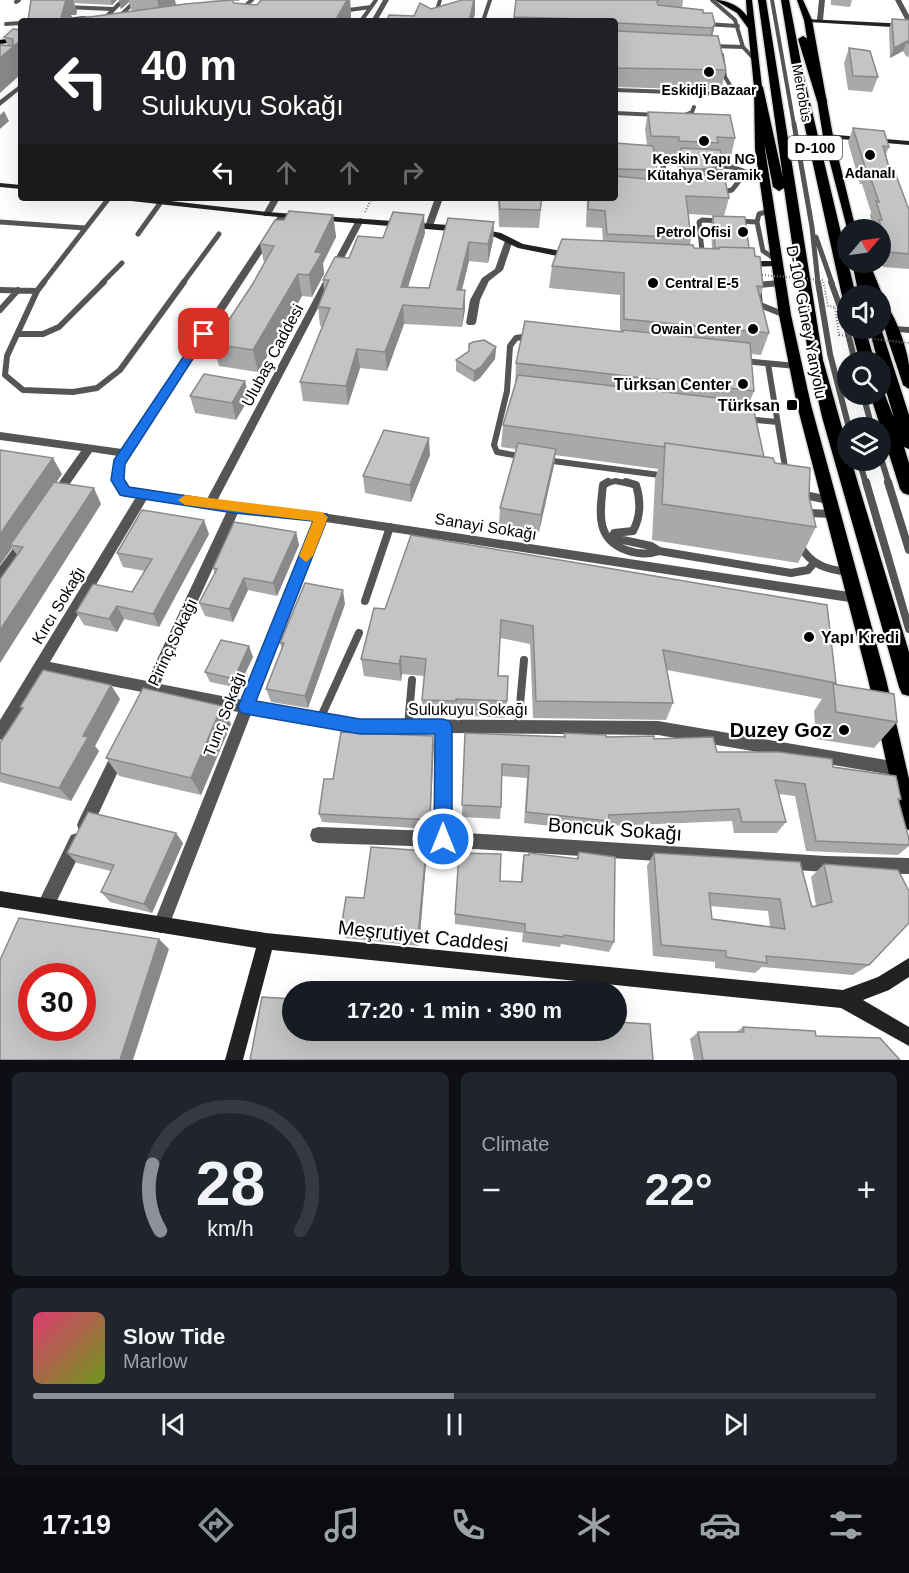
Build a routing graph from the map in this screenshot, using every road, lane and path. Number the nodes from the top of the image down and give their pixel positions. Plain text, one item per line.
1 (123, 0) edge
2 (136, 0) edge
3 (376, 0) edge
4 (386, 0) edge
5 (440, 0) edge
6 (490, 0) edge
7 (711, 0) edge
8 (718, 0) edge
9 (748, 0) edge
10 (762, 0) edge
11 (772, 0) edge
12 (785, 0) edge
13 (790, 0) edge
14 (801, 0) edge
15 (822, 0) edge
16 (898, 0) edge
17 (250, 4) edge
18 (57, 7) edge
19 (371, 8) junction
20 (113, 9) junction
21 (336, 11) edge
22 (122, 14) junction
23 (106, 15) junction
24 (138, 15) edge
25 (423, 17) edge
26 (104, 18) edge
27 (363, 18) edge
28 (376, 18) edge
29 (484, 18) edge
30 (808, 20) junction
31 (820, 20) junction
32 (18, 23) edge
33 (700, 23) edge
34 (6, 24) dead end
35 (909, 24) edge
36 (738, 26) junction
37 (751, 27) junction
38 (0, 37) edge
39 (18, 37) edge
40 (18, 38) edge
41 (0, 42) edge
42 (742, 47) junction
43 (756, 62) junction
44 (18, 89) edge
45 (618, 90) edge
46 (758, 91) junction
47 (736, 95) junction
48 (822, 101) junction
49 (0, 104) edge
50 (694, 107) dead end
51 (618, 113) edge
52 (664, 115) edge
53 (674, 116) edge
54 (828, 136) junction
55 (909, 143) edge
56 (697, 164) edge
57 (708, 165) edge
58 (718, 166) junction
59 (746, 172) junction
60 (764, 174) junction
61 (721, 175) edge
62 (724, 184) edge
63 (0, 185) edge
64 (18, 187) edge
65 (655, 193) edge
66 (714, 193) edge
67 (727, 193) junction
68 (665, 194) junction
69 (675, 194) edge
70 (107, 201) edge
71 (150, 201) edge
72 (274, 201) edge
73 (370, 201) edge
74 (438, 201) edge
75 (160, 202) junction
76 (769, 211) junction
77 (267, 214) junction
78 (283, 215) junction
79 (849, 219) edge
80 (360, 220) junction
81 (0, 222) edge
82 (758, 222) junction
83 (429, 226) junction
84 (812, 227) junction
85 (85, 228) junction
86 (138, 234) dead end
87 (219, 234) dead end
88 (509, 240) junction
89 (702, 251) edge
90 (581, 256) edge
91 (801, 260) junction
92 (777, 262) junction
93 (122, 263) dead end
94 (739, 264) edge
95 (762, 275) edge
96 (780, 283) junction
97 (846, 285) edge
98 (0, 290) edge
99 (18, 290) junction
100 (37, 291) junction
101 (0, 310) edge
102 (785, 315) junction
103 (471, 323) dead end
104 (891, 325) edge
105 (893, 329) junction
106 (909, 330) edge
107 (18, 334) junction
108 (537, 337) edge
109 (879, 339) edge
110 (909, 343) edge
111 (852, 351) edge
112 (735, 360) edge
113 (768, 364) junction
114 (796, 366) junction
115 (909, 385) edge
116 (507, 391) junction
117 (519, 393) edge
118 (882, 405) edge
119 (846, 417) edge
120 (742, 418) edge
121 (777, 422) junction
122 (1, 437) edge
123 (909, 443) edge
124 (88, 449) junction
125 (125, 453) junction
126 (862, 471) edge
127 (885, 471) edge
128 (670, 476) edge
129 (787, 480) edge
130 (909, 489) edge
131 (789, 492) edge
132 (144, 494) junction
133 (210, 504) junction
134 (830, 507) junction
135 (47, 508) edge
136 (234, 508) junction
137 (322, 517) junction
138 (34, 527) edge
139 (390, 528) junction
140 (609, 537) junction
141 (909, 550) edge
142 (814, 563) junction
143 (849, 572) junction
144 (0, 576) edge
145 (856, 598) junction
146 (364, 601) dead end
147 (909, 629) edge
148 (359, 633) dead end
149 (524, 660) dead end
150 (40, 666) junction
151 (412, 681) dead end
152 (909, 687) edge
153 (151, 689) junction
154 (246, 707) junction
155 (141, 709) edge
156 (320, 719) junction
157 (408, 726) junction
158 (443, 726) junction
159 (518, 727) junction
160 (0, 733) edge
161 (126, 740) edge
162 (898, 768) junction
163 (909, 820) edge
164 (318, 835) dead end
165 (443, 839) junction
166 (909, 866) edge
167 (0, 899) edge
168 (46, 905) junction
169 (161, 925) junction
170 (266, 941) junction
171 (909, 967) edge
172 (843, 999) junction
173 (909, 1037) edge
174 (234, 1060) edge

1 - 20 street
2 - 22 lane
3 - 19 lane
4 - 28 street
5 - 25 lane
6 - 29 lane
7 - 36 lane
8 - 37 main road
9 - 37 main road, D-100 Güney Yanyolu
10 - 91 highway, D-100
11 - 84 lane, Metrobüs
12 - 97 highway, D-100
13 - 48 highway
14 - 30 main road
15 - 31 street
16 - 35 street
17 - 17 main road
18 - 20 lane
19 - 21 lane
19 - 27 lane
20 - 23 street
22 - 23 lane
22 - 24 lane
23 - 26 street
30 - 31 main road
30 - 48 main road
31 - 35 main road
32 - 34 lane
33 - 36 lane
36 - 42 lane
37 - 43 main road, D-100 Güney Yanyolu
38 - 39 main road
40 - 41 main road
42 - 43 lane
42 - 47 lane
43 - 46 main road, D-100 Güney Yanyolu
44 - 49 street
45 - 47 lane
46 - 47 lane
46 - 60 main road, D-100 Güney Yanyolu
46 - 91 highway
48 - 54 main road
50 - 53 lane
51 - 52 lane
54 - 55 main road
54 - 79 main road
56 - 68 lane
57 - 58 lane
58 - 59 lane
58 - 61 lane
59 - 60 lane
59 - 67 lane
60 - 76 main road, D-100 Güney Yanyolu
62 - 67 lane
63 - 64 main road
65 - 68 lane
66 - 67 lane
68 - 69 lane
70 - 85 lane
71 - 75 main road
72 - 77 street
73 - 80 path
74 - 83 street
75 - 77 main road
75 - 86 lane
76 - 82 lane
76 - 92 main road, D-100 Güney Yanyolu
77 - 78 main road
78 - 80 main road
78 - 125 street
80 - 83 main road
80 - 133 street, Ulubaş Caddesi
81 - 85 lane
82 - 89 lane
82 - 92 lane
83 - 88 main road
84 - 111 lane, Metrobüs
84 - 119 lane, Metrobüs
85 - 100 lane
87 - 107 lane
88 - 90 main road
88 - 103 street
91 - 152 highway, D-100
92 - 94 main road
92 - 96 main road, D-100 Güney Yanyolu
93 - 107 lane
95 - 110 path, bridge
96 - 102 main road, D-100 Güney Yanyolu
96 - 102 lane
98 - 99 lane
99 - 100 lane
99 - 101 lane
100 - 107 lane
102 - 114 main road, D-100 Güney Yanyolu
104 - 105 main road
105 - 106 street
105 - 115 main road
108 - 116 lane
109 - 123 highway
112 - 113 lane
113 - 114 lane
113 - 121 lane
114 - 134 main road, D-100 Güney Yanyolu
116 - 117 lane
116 - 128 lane
118 - 130 highway
120 - 121 lane
121 - 129 lane
122 - 124 street
124 - 125 street
124 - 135 street
125 - 132 street, Sanayi Sokağı
126 - 147 lane
127 - 141 lane
131 - 134 lane
132 - 133 street, Sanayi Sokağı
132 - 150 street, Kırcı Sokağı
133 - 136 street, Sanayi Sokağı
134 - 142 lane
134 - 143 main road, D-100 Güney Yanyolu
136 - 137 street, Sanayi Sokağı
136 - 153 street, Pirinç Sokağı
137 - 139 street, Sanayi Sokağı
137 - 154 street, Tunç Sokağı
138 - 144 street
139 - 145 street, Sanayi Sokağı
139 - 146 lane
140 - 140 lane
140 - 142 lane
142 - 143 lane
143 - 145 main road, D-100 Güney Yanyolu
145 - 162 main road, D-100 Güney Yanyolu
148 - 156 lane
149 - 159 lane
150 - 153 street, Sulukuyu Sokağı
150 - 160 street, Kırcı Sokağı
151 - 157 lane
153 - 154 street, Sulukuyu Sokağı
153 - 155 street, Pirinç Sokağı
154 - 156 street, Sulukuyu Sokağı
154 - 169 street, Tunç Sokağı
156 - 157 street, Sulukuyu Sokağı
157 - 158 street, Sulukuyu Sokağı
158 - 159 street, Sulukuyu Sokağı
158 - 165 street
159 - 162 street, Sulukuyu Sokağı
161 - 168 street
162 - 163 main road, D-100 Güney Yanyolu
164 - 165 street, Boncuk Sokağı
165 - 166 street, Boncuk Sokağı
167 - 168 main road, Meşrutiyet Caddesi
168 - 169 main road, Meşrutiyet Caddesi
169 - 170 main road, Meşrutiyet Caddesi
170 - 172 main road, Meşrutiyet Caddesi
170 - 174 main road
171 - 172 main road
172 - 173 main road

